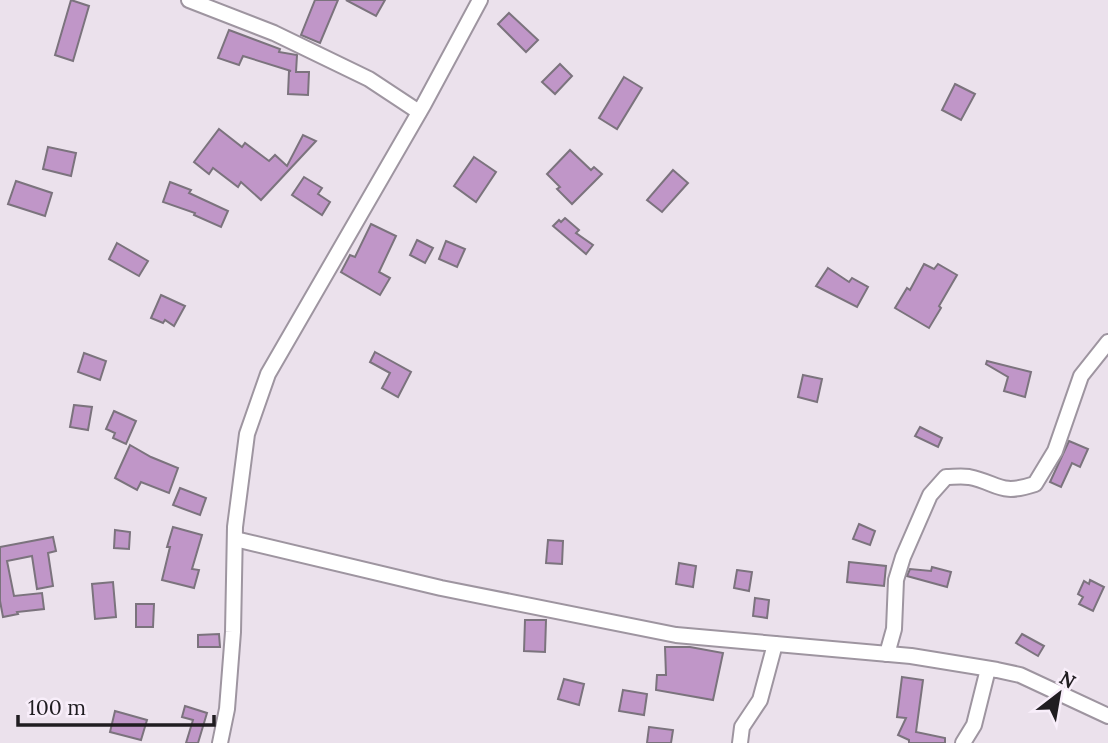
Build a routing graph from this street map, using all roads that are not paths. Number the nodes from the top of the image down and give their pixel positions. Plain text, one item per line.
1 (189, 0) edge
2 (481, 0) edge
3 (419, 112) junction
4 (1108, 342) edge
5 (234, 539) junction
6 (775, 644) junction
7 (887, 654) junction
8 (988, 668) junction
9 (1108, 716) edge
10 (220, 743) edge
11 (740, 743) edge
12 (964, 743) edge

1 - 3 street
2 - 3 street
3 - 5 street
4 - 7 street
5 - 6 street
5 - 10 street
6 - 7 street
6 - 11 street
7 - 8 street
8 - 9 street
8 - 12 street

